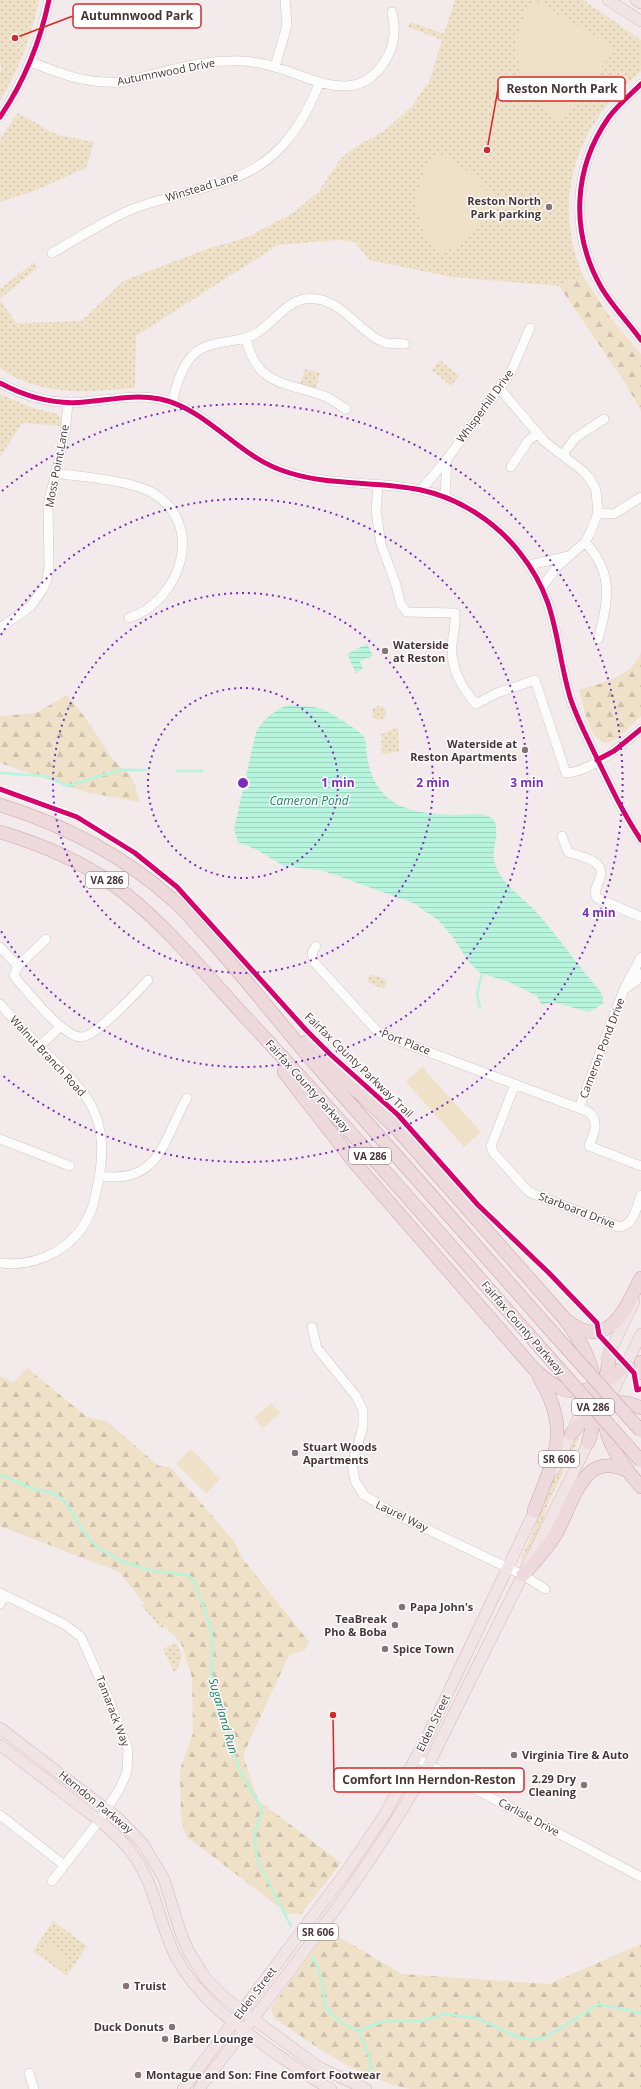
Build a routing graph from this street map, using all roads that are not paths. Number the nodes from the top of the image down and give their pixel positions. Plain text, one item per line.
1 (49, 0) edge
2 (284, 0) edge
3 (608, 0) edge
4 (636, 0) edge
5 (641, 3) edge
6 (392, 12) dead end
7 (641, 21) edge
8 (31, 62) junction
9 (275, 67) junction
10 (319, 84) junction
11 (641, 84) edge
12 (0, 117) edge
13 (52, 253) dead end
14 (530, 328) dead end
15 (246, 338) junction
16 (641, 340) edge
17 (405, 344) dead end
18 (0, 383) edge
19 (500, 388) junction
20 (172, 402) junction
21 (68, 403) junction
22 (346, 409) dead end
23 (604, 419) dead end
24 (538, 432) junction
25 (563, 456) junction
26 (447, 459) junction
27 (511, 467) dead end
28 (55, 473) junction
29 (378, 486) junction
30 (421, 490) junction
31 (641, 497) edge
32 (445, 498) junction
33 (598, 513) junction
34 (585, 542) junction
35 (569, 556) junction
36 (529, 565) junction
37 (542, 587) junction
38 (128, 618) dead end
39 (0, 628) edge
40 (598, 639) dead end
41 (641, 729) edge
42 (597, 760) junction
43 (0, 805) edge
44 (0, 832) edge
45 (562, 836) dead end
46 (641, 840) edge
47 (641, 917) edge
48 (46, 939) dead end
49 (316, 946) dead end
50 (0, 947) edge
51 (641, 957) edge
52 (193, 961) junction
53 (18, 966) junction
54 (641, 974) edge
55 (242, 976) junction
56 (148, 980) dead end
57 (624, 989) junction
58 (0, 1004) edge
59 (60, 1027) junction
60 (40, 1046) junction
61 (515, 1084) junction
62 (187, 1098) dead end
63 (579, 1108) junction
64 (0, 1139) edge
65 (70, 1166) dead end
66 (641, 1166) edge
67 (99, 1176) junction
68 (641, 1195) edge
69 (0, 1263) edge
70 (641, 1278) edge
71 (641, 1287) edge
72 (564, 1318) junction
73 (312, 1327) dead end
74 (641, 1334) edge
75 (613, 1347) joint
76 (641, 1362) edge
77 (626, 1365) junction
78 (535, 1370) junction
79 (641, 1373) edge
80 (598, 1384) junction
81 (602, 1408) junction
82 (641, 1408) edge
83 (641, 1431) edge
84 (571, 1434) junction
85 (588, 1443) joint
86 (641, 1461) edge
87 (626, 1470) junction
88 (641, 1487) edge
89 (534, 1512) junction
90 (508, 1568) junction
91 (523, 1575) junction
92 (545, 1590) dead end
93 (2, 1594) edge
94 (0, 1604) edge
95 (0, 1728) edge
96 (0, 1745) edge
97 (416, 1758) junction
98 (429, 1764) junction
99 (107, 1809) junction
100 (0, 1815) edge
101 (99, 1821) junction
102 (64, 1864) junction
103 (641, 1877) edge
104 (52, 1881) dead end
105 (241, 2011) junction
106 (252, 2019) junction
107 (232, 2022) junction
108 (244, 2030) junction
109 (29, 2073) dead end
110 (34, 2089) edge
111 (183, 2089) edge
112 (199, 2089) edge
113 (331, 2089) edge
114 (366, 2089) edge

1 - 8 street
2 - 9 street
3 - 7 main road
4 - 5 main road
6 - 10 street, Autumnwood Drive
8 - 9 street, Autumnwood Drive
8 - 12 street
9 - 10 street, Autumnwood Drive
10 - 13 street, Winstead Lane
11 - 16 street
14 - 19 street, Whisperhill Drive
15 - 17 street
15 - 20 street
15 - 22 street
18 - 21 street
19 - 24 street
19 - 26 street, Whisperhill Drive
20 - 21 street
20 - 29 street
21 - 28 street, Moss Point Lane
23 - 25 street
24 - 25 street
24 - 27 street
25 - 33 street
26 - 30 street, Whisperhill Drive
26 - 32 street
28 - 38 street
28 - 39 street, Moss Point Lane
29 - 30 street
29 - 42 street
30 - 32 street
31 - 33 street
32 - 36 street
33 - 34 street
34 - 35 street
34 - 40 street
35 - 36 street
35 - 37 street
36 - 37 street
37 - 42 street
41 - 42 street
42 - 46 street
43 - 55 highway, Fairfax County Parkway / VA 286
44 - 52 highway, Fairfax County Parkway / VA 286
45 - 47 street
48 - 53 street
49 - 61 street, Port Place
50 - 53 street
51 - 57 street, Cameron Pond Drive
52 - 78 highway
52 - 86 highway, Fairfax County Parkway / VA 286, bridge
53 - 59 street
54 - 57 street, Cameron Pond Drive
55 - 72 highway
55 - 83 highway, Fairfax County Parkway / VA 286, bridge
56 - 59 street
57 - 63 street, Cameron Pond Drive
58 - 60 street, Walnut Branch Road
59 - 60 street
60 - 67 street, Walnut Branch Road
61 - 63 street
61 - 68 street, Starboard Drive
62 - 67 street
63 - 66 street
64 - 65 street
67 - 69 street, Walnut Branch Road
70 - 72 highway
71 - 75 main road
72 - 80 highway
73 - 90 street, Laurel Way
74 - 77 main road
75 - 80 highway
76 - 79 highway
77 - 80 highway
77 - 81 main road
78 - 80 highway
78 - 89 highway
80 - 81 highway
80 - 84 main road, Elden Street / SR 606
81 - 82 highway
81 - 84 highway
81 - 85 highway
81 - 87 highway
84 - 89 main road, Elden Street / SR 606
85 - 91 main road, Elden Street / SR 606
87 - 88 highway
87 - 91 highway
89 - 90 main road, Elden Street / SR 606
90 - 91 street, Laurel Way
90 - 97 main road, Elden Street / SR 606
91 - 92 street, Laurel Way
91 - 98 main road, Elden Street / SR 606
93 - 94 street
93 - 99 street, Tamarack Way
95 - 99 main road, Herndon Parkway
96 - 101 main road, Herndon Parkway
97 - 98 street, Carlisle Drive
97 - 105 main road, Elden Street / SR 606
98 - 103 street, Carlisle Drive
98 - 106 main road, Elden Street / SR 606
99 - 101 street, Tamarack Way
99 - 105 main road, Herndon Parkway
100 - 102 street
101 - 102 street, Tamarack Way
101 - 107 main road, Herndon Parkway
102 - 104 street, Tamarack Way
105 - 106 main road, Herndon Parkway
105 - 107 main road, Elden Street / SR 606
106 - 108 main road, Elden Street / SR 606
106 - 114 main road, Herndon Parkway
107 - 108 main road, Herndon Parkway
107 - 111 main road, Elden Street
108 - 112 main road, Elden Street
108 - 113 main road, Herndon Parkway
109 - 110 street

